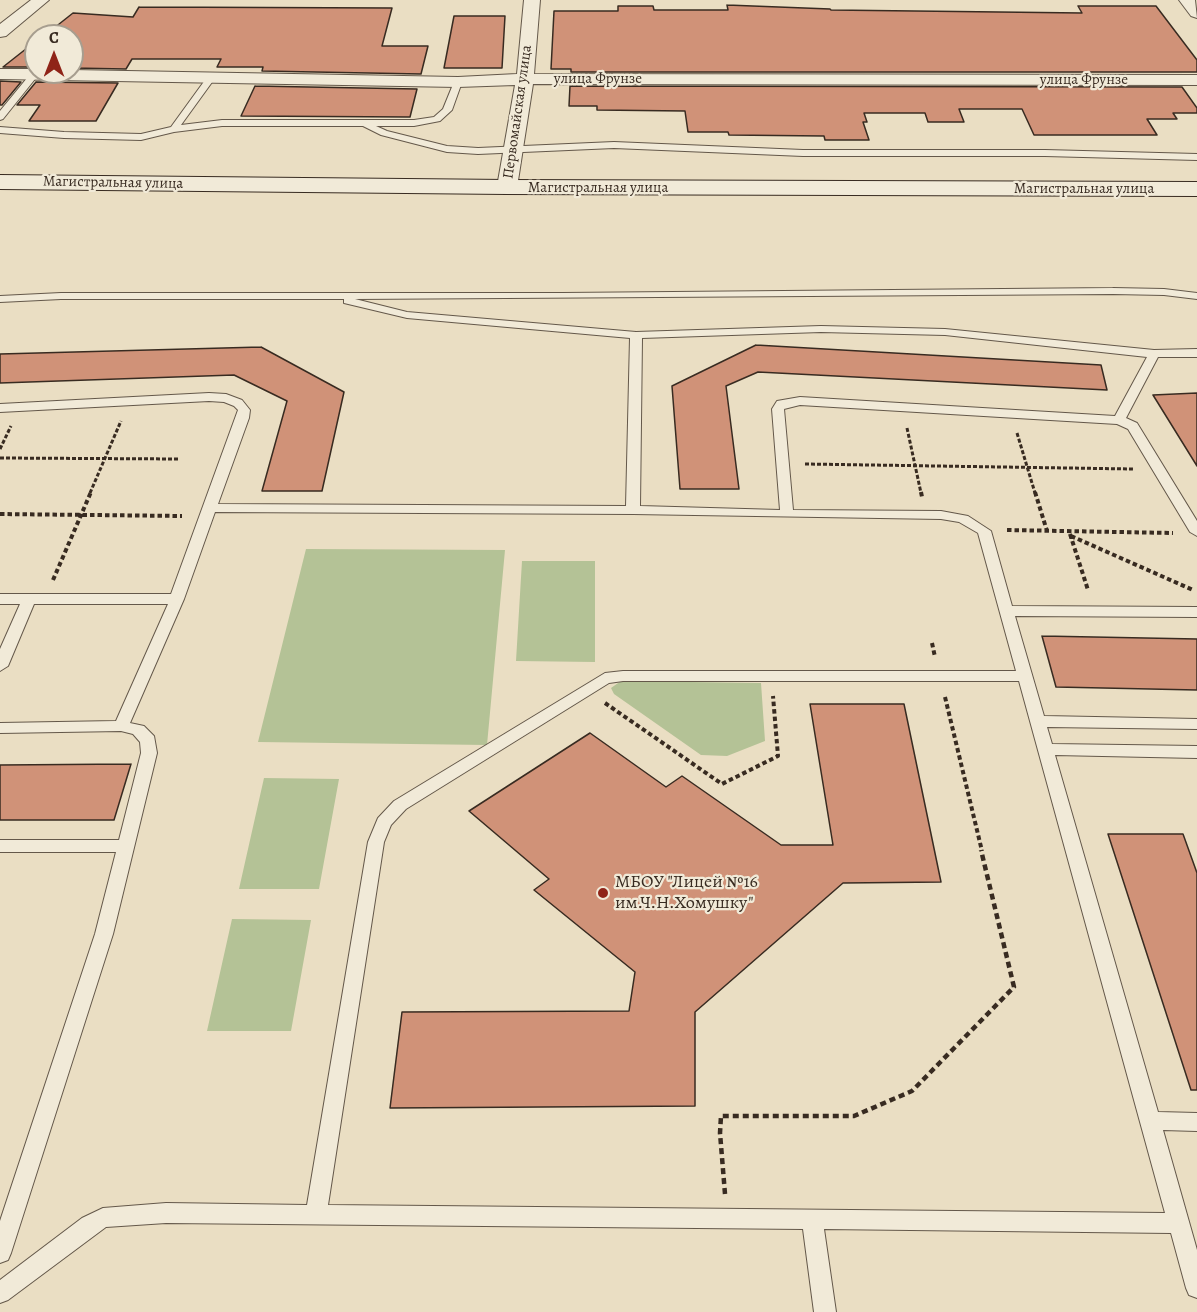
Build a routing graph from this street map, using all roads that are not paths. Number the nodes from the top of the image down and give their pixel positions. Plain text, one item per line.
1 (41, 0) edge
2 (531, 0) edge
3 (1187, 0) edge
4 (1197, 13) edge
5 (0, 32) edge
6 (0, 74) edge
7 (24, 74) edge
8 (84, 75) edge
9 (211, 78) junction
10 (525, 79) junction
11 (1197, 80) edge
12 (458, 82) junction
13 (27, 84) edge
14 (0, 117) edge
15 (367, 125) junction
16 (174, 129) junction
17 (0, 130) edge
18 (512, 151) junction
19 (1197, 157) edge
20 (0, 182) edge
21 (507, 188) junction
22 (1197, 189) edge
23 (0, 196) edge
24 (1197, 204) edge
25 (318, 295) junction
26 (1197, 296) edge
27 (0, 299) edge
28 (636, 335) junction
29 (1197, 352) edge
30 (1154, 354) junction
31 (0, 408) edge
32 (1119, 420) junction
33 (633, 510) junction
34 (210, 512) junction
35 (788, 514) junction
36 (1197, 532) edge
37 (0, 599) edge
38 (29, 599) junction
39 (177, 599) junction
40 (1007, 611) junction
41 (1197, 612) edge
42 (0, 666) edge
43 (1025, 676) junction
44 (1038, 721) junction
45 (1197, 724) edge
46 (121, 726) junction
47 (0, 728) edge
48 (1045, 749) junction
49 (1197, 752) edge
50 (0, 846) edge
51 (126, 846) junction
52 (1150, 1121) junction
53 (1197, 1122) edge
54 (316, 1215) junction
55 (812, 1219) junction
56 (1179, 1223) junction
57 (0, 1253) edge
58 (1197, 1288) edge
59 (0, 1293) edge
60 (825, 1312) edge

1 - 5 street
2 - 10 street, Первомайская улица
3 - 4 street
6 - 7 street, улица Фрунзе
8 - 9 street, улица Фрунзе
9 - 12 street, улица Фрунзе
9 - 16 lane
10 - 11 street, улица Фрунзе
10 - 12 street, улица Фрунзе
10 - 18 street, Первомайская улица
12 - 15 lane
13 - 14 lane
15 - 16 lane
15 - 18 lane
16 - 17 lane
18 - 19 lane
18 - 21 street, Первомайская улица
20 - 21 main road, Магистральная улица
21 - 22 main road, Магистральная улица
23 - 24 main road, Магистральная улица
25 - 26 lane
25 - 27 lane
25 - 28 lane
28 - 30 lane
28 - 33 lane
29 - 30 lane
30 - 32 lane
31 - 34 lane
32 - 35 lane
32 - 36 lane
33 - 34 lane
33 - 35 lane
34 - 39 lane
35 - 40 lane
37 - 38 lane
38 - 39 lane
38 - 42 lane
39 - 46 lane
40 - 41 lane
40 - 43 lane
43 - 44 lane
43 - 54 lane
44 - 45 lane
44 - 48 lane
46 - 47 lane
46 - 51 lane
48 - 49 lane
48 - 52 lane
50 - 51 lane
51 - 57 lane
52 - 53 lane
52 - 56 lane
54 - 55 lane
54 - 59 lane
55 - 56 lane
55 - 60 lane
56 - 58 lane

